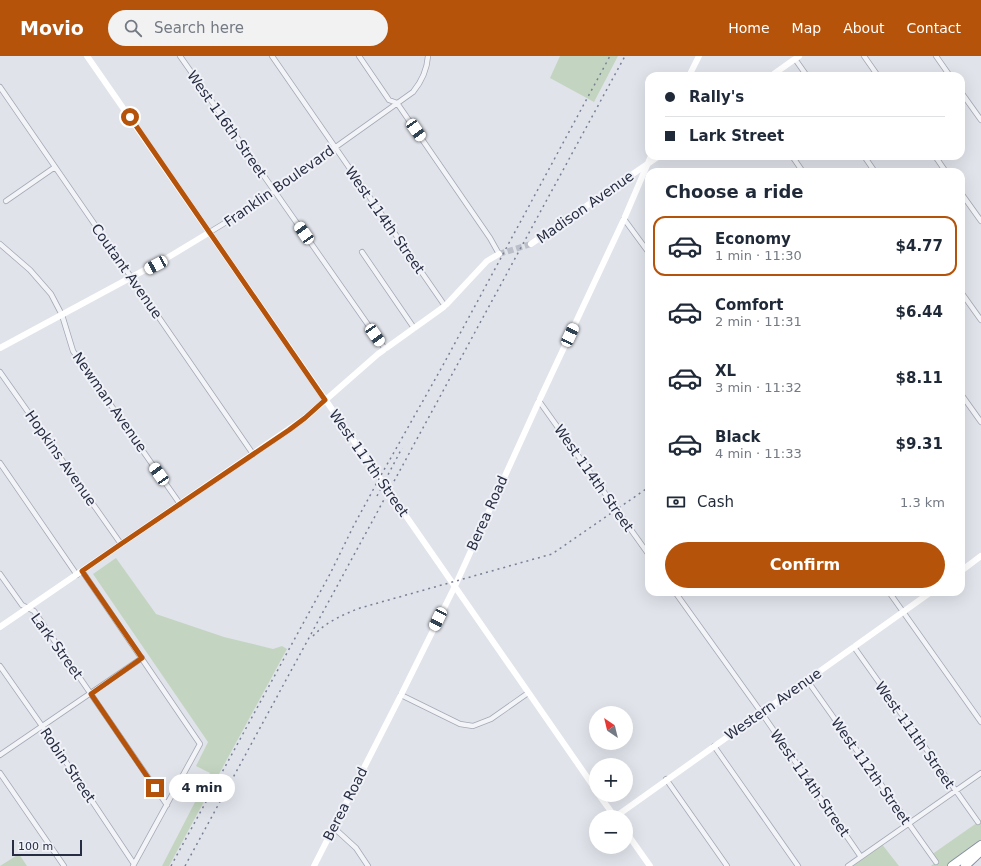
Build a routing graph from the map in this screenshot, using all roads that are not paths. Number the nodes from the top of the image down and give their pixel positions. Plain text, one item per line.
1 (87, 56) edge
2 (180, 56) edge
3 (272, 56) edge
4 (359, 56) edge
5 (428, 56) edge
6 (699, 56) edge
7 (864, 56) edge
8 (936, 56) edge
9 (794, 58) edge
10 (691, 72) edge
11 (776, 72) edge
12 (804, 72) edge
13 (875, 72) edge
14 (947, 72) edge
15 (0, 88) edge
16 (965, 98) edge
17 (397, 103) junction
18 (981, 120) edge
19 (335, 147) junction
20 (649, 160) edge
21 (653, 160) edge
22 (647, 164) junction
23 (55, 167) junction
24 (645, 168) edge
25 (645, 169) edge
26 (274, 191) junction
27 (965, 199) edge
28 (6, 201) dead end
29 (624, 219) junction
30 (981, 222) edge
31 (210, 232) junction
32 (0, 244) edge
33 (531, 244) tunnel mouth
34 (645, 248) edge
35 (362, 252) dead end
36 (499, 254) joint
37 (132, 278) junction
38 (965, 298) edge
39 (445, 306) junction
40 (62, 315) junction
41 (981, 320) edge
42 (414, 328) junction
43 (0, 348) edge
44 (385, 349) junction
45 (0, 372) edge
46 (325, 400) junction
47 (965, 400) edge
48 (539, 401) junction
49 (981, 422) edge
50 (253, 454) junction
51 (0, 463) edge
52 (180, 504) junction
53 (121, 544) junction
54 (645, 549) edge
55 (981, 556) edge
56 (965, 567) edge
57 (80, 573) junction
58 (0, 574) edge
59 (455, 586) junction
60 (678, 596) edge
61 (892, 596) edge
62 (925, 596) edge
63 (27, 608) junction
64 (903, 612) junction
65 (0, 627) edge
66 (854, 647) junction
67 (142, 658) junction
68 (0, 666) edge
69 (807, 680) junction
70 (528, 693) junction
71 (91, 694) junction
72 (401, 696) junction
73 (761, 712) junction
74 (981, 722) edge
75 (42, 726) junction
76 (714, 746) junction
77 (0, 755) edge
78 (0, 773) edge
79 (981, 773) edge
80 (666, 779) junction
81 (589, 780) edge
82 (955, 791) junction
83 (167, 805) junction
84 (624, 810) edge
85 (978, 822) dead end
86 (908, 824) junction
87 (333, 827) junction
88 (633, 842) edge
89 (981, 845) edge
90 (981, 851) edge
91 (861, 857) junction
92 (936, 862) dead end
93 (133, 865) edge
94 (64, 866) edge
95 (314, 866) edge
96 (368, 866) edge
97 (650, 866) edge
98 (727, 866) edge
99 (798, 866) edge
100 (848, 866) edge
101 (952, 866) edge
102 (965, 866) edge

1 - 31 main road, West 117th Street
2 - 26 street, West 116th Street
3 - 19 street, West 114th Street
4 - 17 street
5 - 17 street, Franklin Boulevard
6 - 10 main road
7 - 13 street
8 - 14 street
9 - 11 main road
9 - 12 street
15 - 23 street, Coutant Avenue
16 - 18 street
17 - 19 street, Franklin Boulevard
17 - 36 street
19 - 26 street, Franklin Boulevard
19 - 39 street, West 114th Street
20 - 22 main road, Berea Road
21 - 22 main road, Madison Avenue
22 - 24 main road, Berea Road
22 - 33 main road, Madison Avenue
23 - 28 street
23 - 37 street, Coutant Avenue
25 - 29 main road, Berea Road
26 - 31 street, Franklin Boulevard
26 - 44 street, West 116th Street
27 - 30 street
29 - 34 street
29 - 48 main road, Berea Road
31 - 37 main road, Franklin Boulevard
31 - 46 main road, West 117th Street
32 - 40 street, Newman Avenue
35 - 42 street
36 - 39 main road
37 - 40 main road, Franklin Boulevard
37 - 50 street, Coutant Avenue
38 - 41 street
39 - 42 main road
40 - 43 main road, Franklin Boulevard
40 - 52 street, Newman Avenue
42 - 44 main road
44 - 46 main road
45 - 53 street, Hopkins Avenue
46 - 50 main road
46 - 59 main road, West 117th Street
47 - 49 street
48 - 54 street, West 114th Street
48 - 59 main road, Berea Road
50 - 52 main road
51 - 57 street
52 - 53 main road
53 - 57 main road
55 - 56 main road
57 - 63 main road
57 - 67 street
58 - 63 street, Lark Street
59 - 70 main road, West 117th Street
59 - 72 main road, Berea Road
60 - 73 street, West 114th Street
61 - 64 street
62 - 64 main road, Western Avenue
63 - 65 main road
63 - 71 street, Lark Street
64 - 66 main road, Western Avenue
64 - 74 street
66 - 69 main road, Western Avenue
66 - 82 street, West 111th Street
67 - 71 street
67 - 83 street
68 - 75 street, Robin Street
69 - 73 main road, Western Avenue
69 - 86 street, West 112th Street
70 - 72 street
70 - 81 main road, West 117th Street
71 - 75 street
71 - 83 street, Lark Street
72 - 87 main road, Berea Road
73 - 76 main road, Western Avenue
73 - 91 street, West 114th Street
75 - 77 street
75 - 93 street, Robin Street
76 - 80 main road, Western Avenue
76 - 99 street
78 - 94 street
79 - 82 street
80 - 84 main road, Western Avenue
80 - 98 street
82 - 85 street, West 111th Street
82 - 86 street
83 - 93 street
86 - 91 street
86 - 92 street, West 112th Street
87 - 95 main road, Berea Road
87 - 96 street
88 - 97 main road
89 - 101 highway
90 - 102 highway
91 - 100 street

